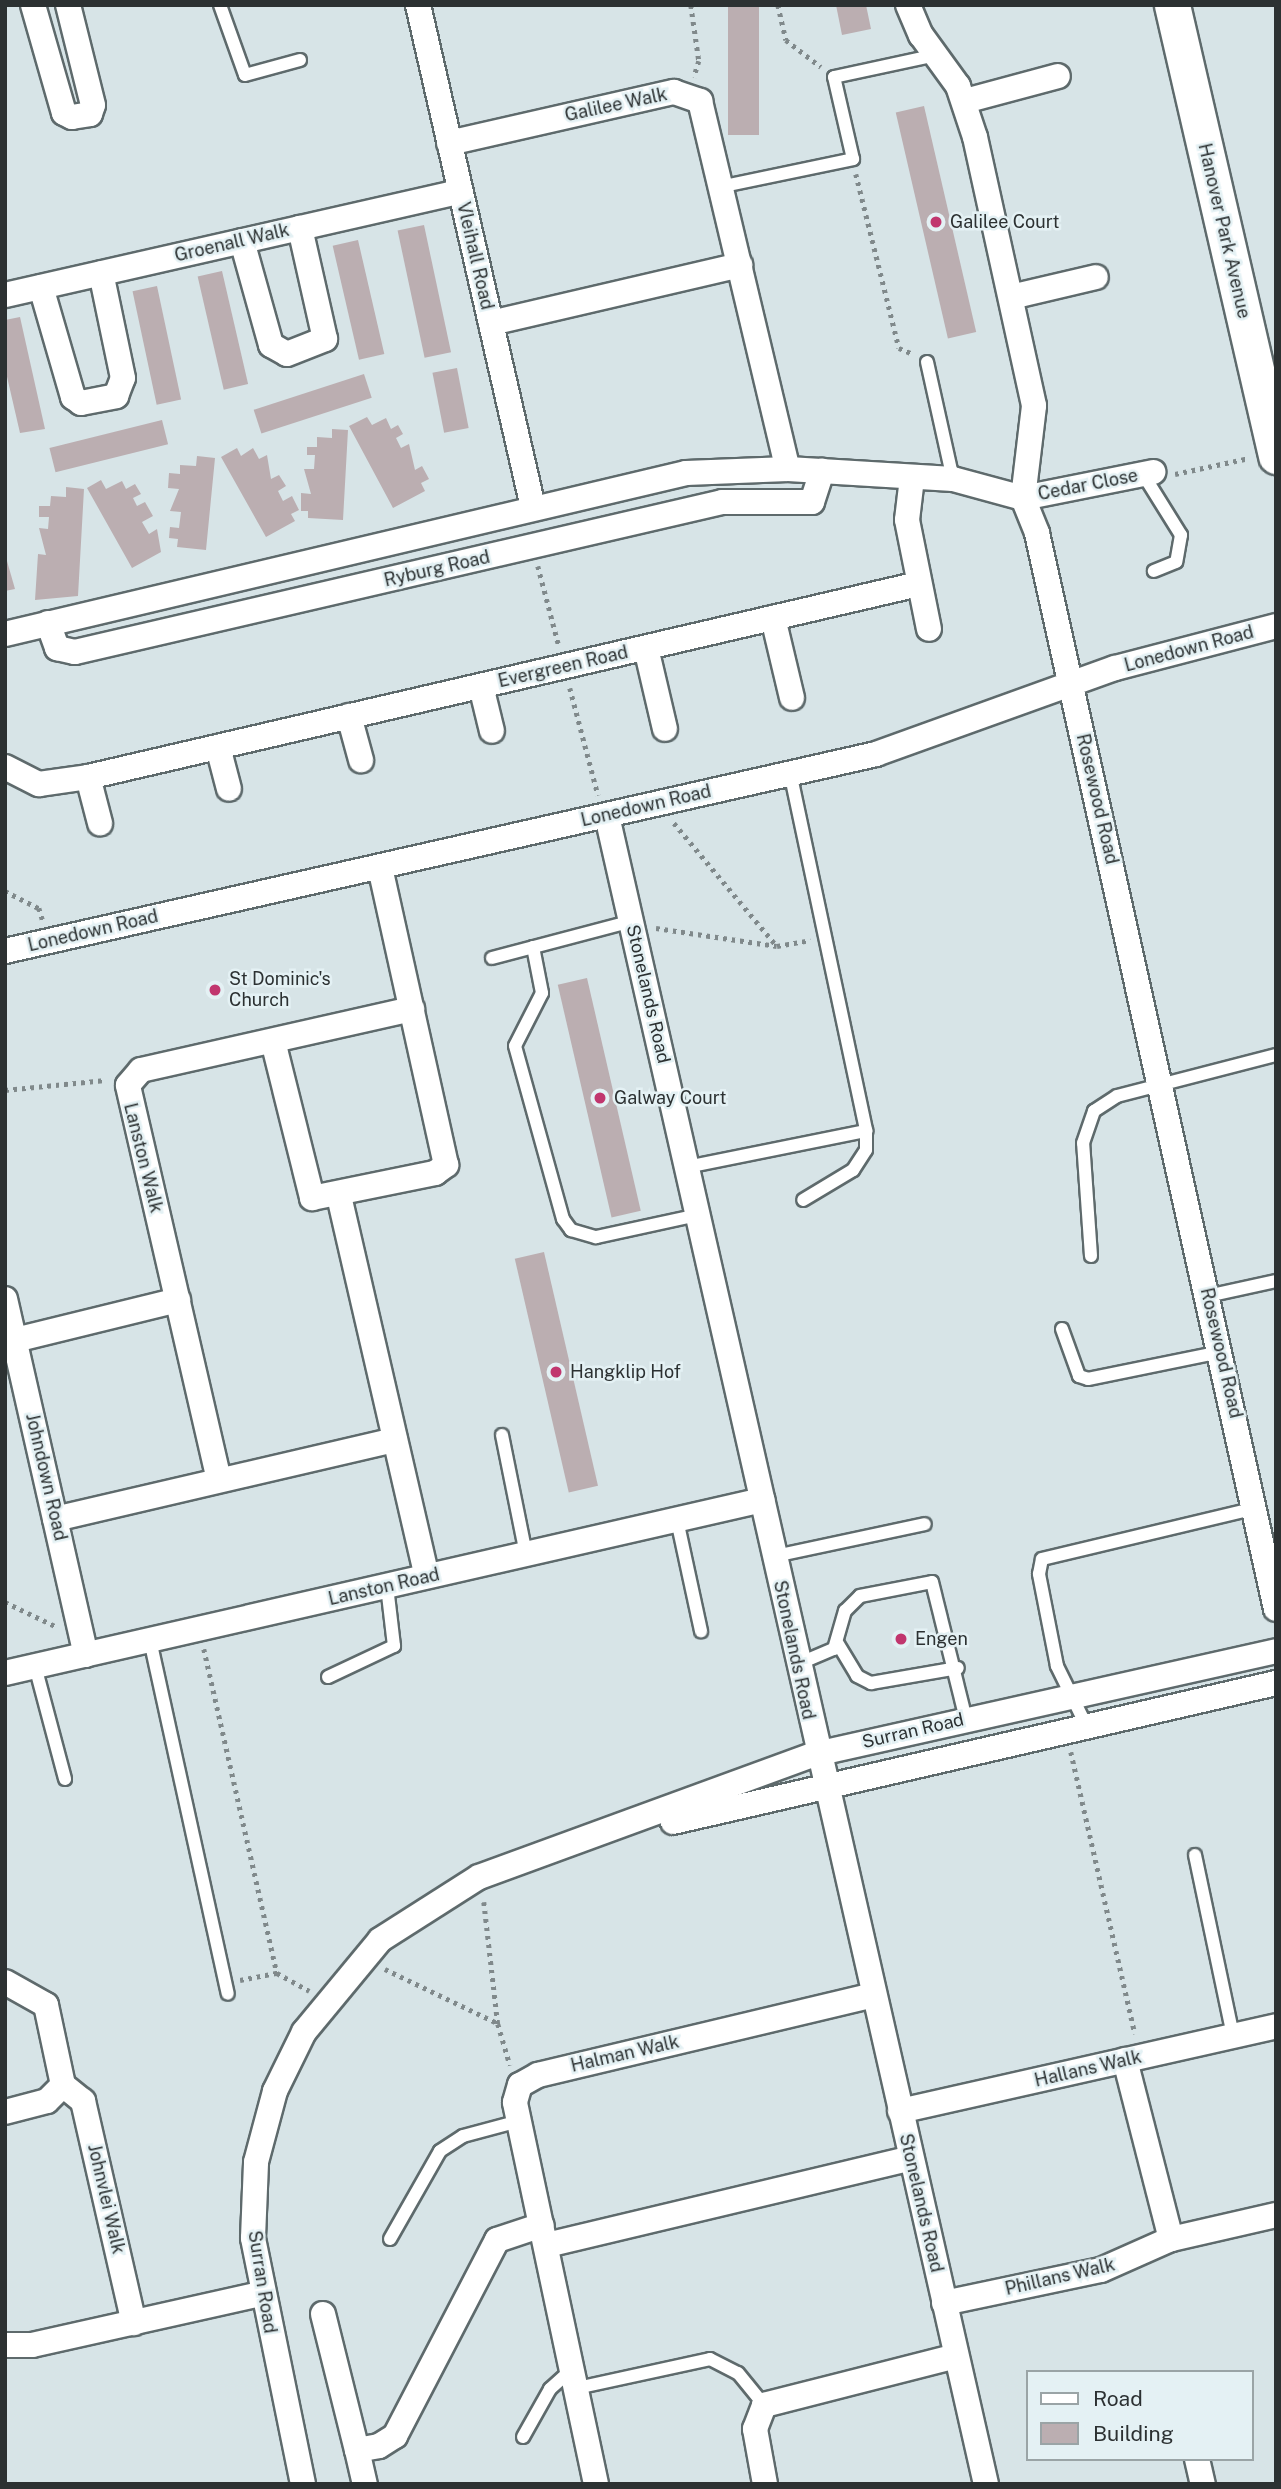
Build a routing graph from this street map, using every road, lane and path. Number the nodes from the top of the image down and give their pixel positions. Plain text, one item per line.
1 (33, 5) edge
2 (68, 5) edge
3 (220, 5) edge
4 (418, 5) edge
5 (691, 5) edge
6 (778, 5) edge
7 (908, 5) edge
8 (1172, 5) edge
9 (937, 55) junction
10 (300, 60) dead end
11 (834, 76) junction
12 (1058, 76) dead end
13 (688, 94) junction
14 (965, 101) junction
15 (449, 144) junction
16 (853, 159) junction
17 (724, 186) junction
18 (460, 192) junction
19 (300, 228) junction
20 (242, 241) junction
21 (740, 265) junction
22 (101, 274) junction
23 (1096, 277) dead end
24 (41, 287) junction
25 (5, 295) edge
26 (1011, 297) junction
27 (491, 323) junction
28 (927, 362) joint
29 (1263, 457) edge
30 (788, 469) junction
31 (822, 471) junction
32 (1153, 474) junction
33 (912, 478) junction
34 (953, 478) junction
35 (1023, 498) junction
36 (533, 507) junction
37 (1154, 571) dead end
38 (919, 584) junction
39 (773, 618) junction
40 (48, 623) junction
41 (1276, 626) edge
42 (929, 629) dead end
43 (5, 634) edge
44 (646, 648) junction
45 (1071, 685) junction
46 (481, 686) junction
47 (792, 698) dead end
48 (349, 716) junction
49 (665, 729) dead end
50 (492, 731) dead end
51 (218, 747) junction
52 (361, 760) dead end
53 (5, 768) edge
54 (790, 772) junction
55 (88, 776) junction
56 (229, 789) dead end
57 (657, 804) junction
58 (607, 816) junction
59 (100, 823) dead end
60 (380, 867) junction
61 (5, 891) edge
62 (632, 921) junction
63 (825, 937) junction
64 (48, 941) junction
65 (777, 946) junction
66 (533, 947) junction
67 (5, 951) edge
68 (492, 958) dead end
69 (412, 1009) junction
70 (273, 1041) junction
71 (1276, 1056) edge
72 (131, 1077) junction
73 (1162, 1083) junction
74 (5, 1090) edge
75 (866, 1131) junction
76 (687, 1167) junction
77 (339, 1196) junction
78 (803, 1200) dead end
79 (698, 1215) junction
80 (1091, 1256) dead end
81 (1276, 1282) edge
82 (1207, 1296) junction
83 (5, 1299) edge
84 (178, 1300) junction
85 (1062, 1329) dead end
86 (15, 1340) junction
87 (1221, 1352) junction
88 (502, 1435) dead end
89 (395, 1440) junction
90 (219, 1480) junction
91 (762, 1500) junction
92 (1256, 1508) junction
93 (55, 1519) junction
94 (677, 1520) junction
95 (925, 1524) dead end
96 (526, 1554) junction
97 (775, 1556) junction
98 (427, 1577) junction
99 (387, 1586) junction
100 (5, 1602) edge
101 (1276, 1609) edge
102 (199, 1628) junction
103 (701, 1631) dead end
104 (150, 1640) junction
105 (838, 1644) junction
106 (1276, 1651) edge
107 (86, 1655) junction
108 (797, 1664) junction
109 (35, 1666) junction
110 (958, 1668) junction
111 (5, 1673) edge
112 (328, 1677) dead end
113 (1276, 1683) edge
114 (1066, 1695) junction
115 (966, 1718) junction
116 (1074, 1726) junction
117 (816, 1754) junction
118 (65, 1779) dead end
119 (824, 1785) junction
120 (561, 1850) junction
121 (1195, 1855) dead end
122 (479, 1877) junction
123 (351, 1970) junction
124 (277, 1973) junction
125 (5, 1982) edge
126 (227, 1989) joint
127 (873, 1995) junction
128 (326, 2000) junction
129 (498, 2024) junction
130 (1276, 2026) edge
131 (1233, 2036) junction
132 (1133, 2059) junction
133 (63, 2085) junction
134 (520, 2085) junction
135 (900, 2111) junction
136 (5, 2112) edge
137 (519, 2121) junction
138 (911, 2158) junction
139 (1276, 2215) edge
140 (544, 2235) junction
141 (390, 2239) dead end
142 (1171, 2239) junction
143 (261, 2294) junction
144 (944, 2303) junction
145 (323, 2314) dead end
146 (134, 2323) junction
147 (5, 2345) edge
148 (956, 2356) junction
149 (575, 2378) junction
150 (764, 2405) junction
151 (523, 2437) dead end
152 (357, 2450) junction
153 (1197, 2461) edge
154 (303, 2484) edge
155 (365, 2484) edge
156 (596, 2484) edge
157 (765, 2484) edge
158 (986, 2484) edge
159 (1203, 2484) edge

1 - 2 street
3 - 10 lane
4 - 15 street, Vleihall Road
5 - 13 path
6 - 11 path
7 - 9 street, Rosewood Road
8 - 29 street, Hanover Park Avenue
9 - 11 lane
9 - 14 street, Rosewood Road
11 - 16 lane
12 - 14 street
13 - 15 street, Galilee Walk
13 - 17 street, Galilee Walk
14 - 26 street, Rosewood Road
15 - 18 street, Vleihall Road
16 - 17 lane
16 - 28 path
17 - 21 street, Galilee Walk
18 - 19 street, Groenall Walk
18 - 27 street, Vleihall Road
19 - 20 street, Groenall Walk
19 - 20 street
20 - 22 street, Groenall Walk
21 - 27 street
21 - 30 street, Galilee Walk
22 - 24 street, Groenall Walk
22 - 24 street
23 - 26 street
24 - 25 street, Groenall Walk
26 - 35 street, Rosewood Road
27 - 36 street, Vleihall Road
28 - 34 lane
29 - 32 path
30 - 31 street
30 - 36 street
31 - 33 street
31 - 40 street, Ryburg Road
32 - 35 street, Cedar Close
32 - 37 lane
33 - 34 street
33 - 38 street
34 - 35 street
35 - 45 street, Rosewood Road
36 - 40 street
38 - 39 street, Evergreen Road
38 - 42 street
39 - 44 street, Evergreen Road
39 - 47 street
40 - 43 street
41 - 45 street, Lonedown Road
44 - 46 street, Evergreen Road
44 - 49 street, Evergreen Road
45 - 54 street, Lonedown Road
45 - 73 street, Rosewood Road
46 - 48 street, Evergreen Road
46 - 50 street, Evergreen Road
48 - 51 street, Evergreen Road
48 - 52 street
51 - 55 street, Evergreen Road
51 - 56 street
53 - 55 street, Evergreen Road
54 - 57 street, Lonedown Road
54 - 63 lane
55 - 59 street
57 - 58 street, Lonedown Road
57 - 65 path
58 - 60 street, Lonedown Road
58 - 62 street, Stonelands Road
60 - 64 street, Lonedown Road
60 - 69 street
61 - 64 path
62 - 65 path
62 - 66 lane
62 - 76 street, Stonelands Road
63 - 65 path
63 - 75 lane
64 - 67 street, Lonedown Road
66 - 68 lane
66 - 79 lane
69 - 70 street, Lanston Walk
69 - 77 street
70 - 72 street, Lanston Walk
70 - 77 street
71 - 73 lane
72 - 74 path
72 - 84 street, Lanston Walk
73 - 80 lane
73 - 82 street, Rosewood Road
75 - 76 lane
75 - 78 lane
76 - 79 street, Stonelands Road
77 - 89 street
79 - 91 street, Stonelands Road
81 - 82 lane
82 - 87 street, Rosewood Road
83 - 86 street, Johndown Road
84 - 86 street
84 - 90 street, Lanston Walk
85 - 87 lane
86 - 93 street, Johndown Road
87 - 92 street, Rosewood Road
88 - 96 lane
89 - 90 street
89 - 98 street
90 - 93 street
91 - 94 street, Lanston Road
91 - 97 street, Stonelands Road
92 - 101 street, Rosewood Road
92 - 114 lane
93 - 107 street, Johndown Road
94 - 96 street, Lanston Road
94 - 103 lane
95 - 97 lane
96 - 98 street, Lanston Road
97 - 108 street, Stonelands Road
98 - 99 street, Lanston Road
99 - 102 street, Lanston Road
99 - 112 lane
100 - 107 path
102 - 104 street, Lanston Road
102 - 124 path
104 - 107 street, Lanston Road
104 - 126 lane
105 - 108 lane
105 - 110 lane
105 - 110 lane
106 - 114 street, Surran Road
107 - 109 street, Lanston Road
108 - 117 street, Stonelands Road
109 - 111 street, Lanston Road
109 - 118 lane
110 - 115 lane
113 - 116 street, Surran Road
114 - 115 street, Surran Road
114 - 116 lane
115 - 117 street, Surran Road
116 - 119 street, Surran Road
116 - 132 path
117 - 119 street, Stonelands Road
117 - 120 street, Surran Road
119 - 120 street, Surran Road
119 - 127 street, Stonelands Road
120 - 122 street, Surran Road
121 - 131 lane
122 - 123 street, Surran Road
122 - 129 path
123 - 128 street, Surran Road
123 - 129 path
124 - 126 path
124 - 128 path
125 - 133 street, Johnvlei Walk
127 - 134 street, Halman Walk
127 - 135 street, Stonelands Road
128 - 143 street, Surran Road
129 - 134 path
130 - 131 street, Hallans Walk
131 - 132 street, Hallans Walk
132 - 135 street, Hallans Walk
132 - 142 street
133 - 136 street
133 - 146 street, Johnvlei Walk
134 - 137 street
135 - 138 street, Stonelands Road
137 - 140 street
137 - 141 lane
138 - 140 street
138 - 144 street, Stonelands Road
139 - 142 street, Phillans Walk
140 - 149 street
140 - 152 street
142 - 144 street, Phillans Walk
143 - 146 street
143 - 154 street, Surran Road
144 - 148 street, Stonelands Road
145 - 152 street
146 - 147 street
148 - 150 street
148 - 158 street, Stonelands Road
149 - 150 lane
149 - 151 lane
149 - 156 street
150 - 157 street
152 - 155 street
153 - 159 street

